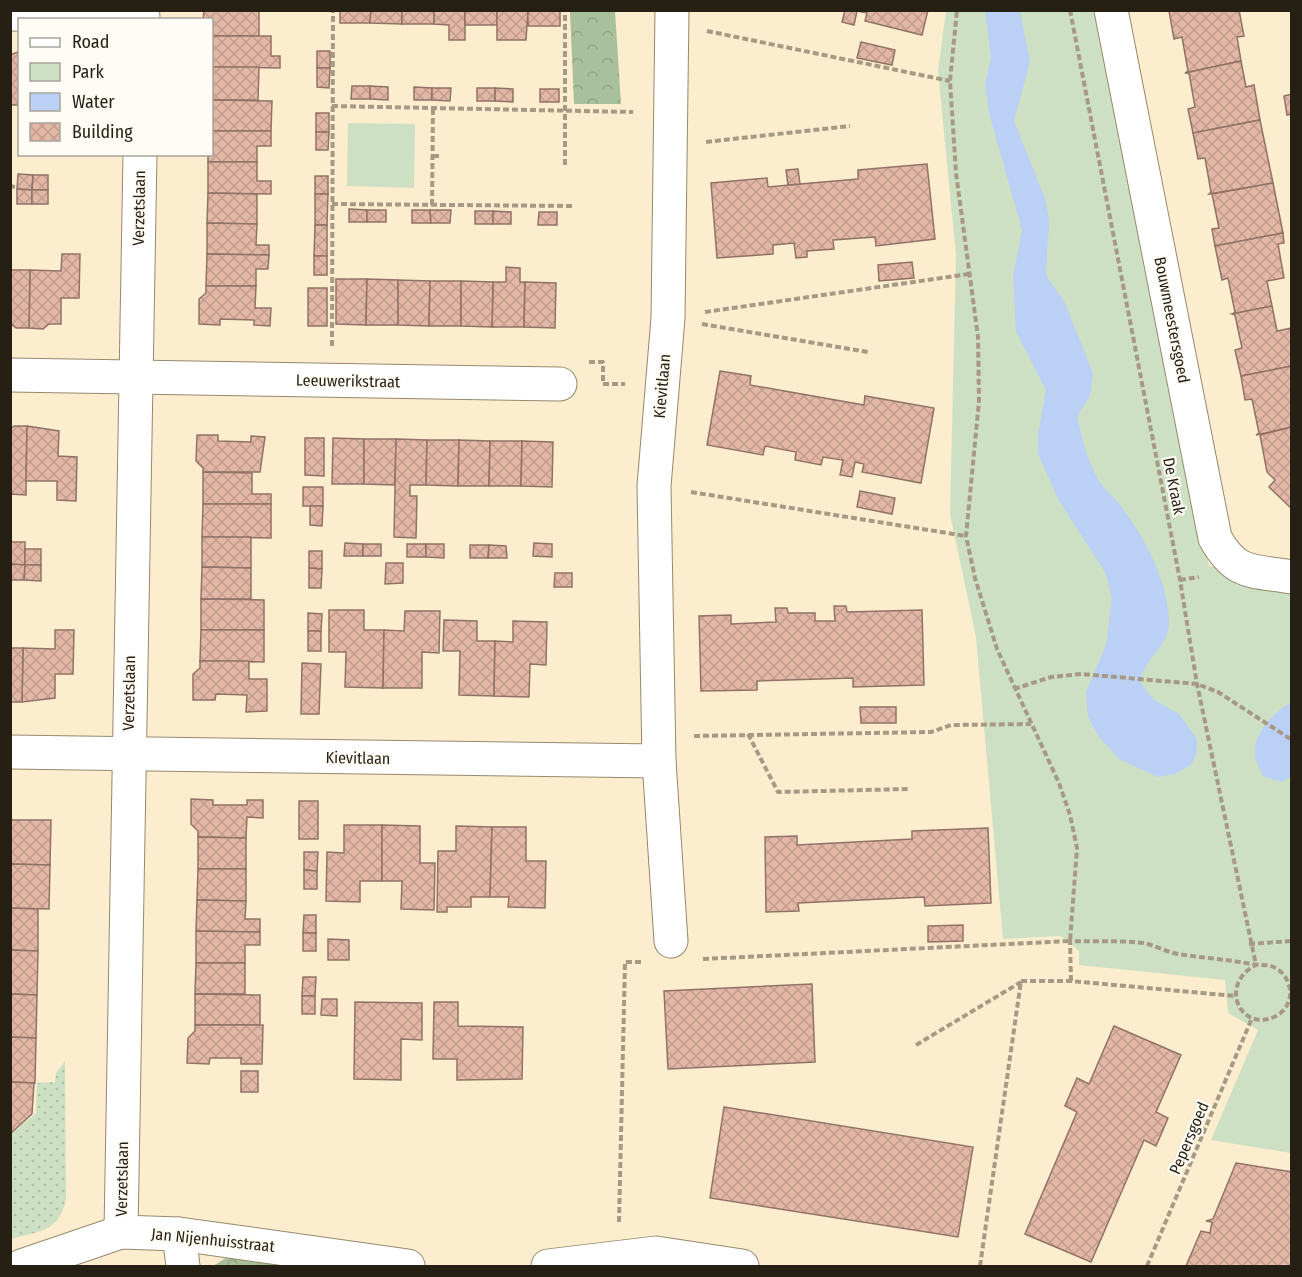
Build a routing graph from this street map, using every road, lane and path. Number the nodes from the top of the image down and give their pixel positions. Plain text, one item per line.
1 (333, 10) edge
2 (565, 10) edge
3 (957, 10) edge
4 (1070, 10) edge
5 (1111, 10) edge
6 (10, 14) edge
7 (143, 15) edge
8 (672, 17) edge
9 (950, 81) junction
10 (332, 106) junction
11 (433, 108) junction
12 (565, 110) junction
13 (670, 112) junction
14 (850, 126) dead end
15 (670, 146) junction
16 (140, 156) edge
17 (433, 156) junction
18 (441, 156) dead end
19 (565, 165) dead end
20 (332, 204) junction
21 (432, 205) junction
22 (573, 206) dead end
23 (969, 274) junction
24 (668, 318) junction
25 (868, 352) dead end
26 (585, 362) dead end
27 (10, 375) edge
28 (136, 377) junction
29 (332, 381) junction
30 (560, 384) dead end
31 (662, 385) junction
32 (654, 486) junction
33 (966, 536) junction
34 (1292, 577) edge
35 (1197, 684) junction
36 (1014, 689) junction
37 (1031, 724) junction
38 (748, 734) junction
39 (1292, 740) edge
40 (659, 749) junction
41 (10, 752) edge
42 (128, 755) junction
43 (909, 789) dead end
44 (1070, 941) junction
45 (1291, 941) edge
46 (1249, 944) junction
47 (672, 951) junction
48 (1256, 965) junction
49 (1021, 981) junction
50 (1071, 981) junction
51 (1291, 987) edge
52 (1235, 996) junction
53 (1252, 1018) junction
54 (916, 1045) dead end
55 (121, 1232) junction
56 (179, 1234) junction
57 (615, 1258) junction
58 (21, 1266) edge
59 (183, 1266) edge
60 (408, 1266) edge
61 (548, 1266) edge
62 (742, 1266) edge
63 (980, 1266) edge
64 (1147, 1266) edge

1 - 10 path
2 - 12 path
3 - 9 path
4 - 35 path, De Kraak
5 - 34 street, Bouwmeestersgoed
6 - 7 street
8 - 9 path
8 - 13 street, Kievitlaan
9 - 23 path
10 - 11 path
10 - 20 path
11 - 12 path
11 - 17 path
12 - 13 path
12 - 19 path
13 - 15 street, Kievitlaan
14 - 15 path
15 - 24 street, Kievitlaan
16 - 28 street, Verzetslaan
17 - 18 path
17 - 21 path
20 - 21 path
20 - 29 path
21 - 22 path
23 - 24 path
23 - 33 path
24 - 25 path
24 - 31 street, Kievitlaan
26 - 31 path
27 - 28 street, Leeuwerikstraat
28 - 29 street, Leeuwerikstraat
28 - 42 street, Verzetslaan
29 - 30 street, Leeuwerikstraat
31 - 32 street, Kievitlaan
32 - 33 path
32 - 40 street, Kievitlaan
33 - 36 path
35 - 36 path
35 - 39 path
35 - 46 path, De Kraak
36 - 37 path
37 - 38 path
37 - 44 path
38 - 40 path
38 - 43 path
40 - 42 street, Kievitlaan
40 - 47 street, Kievitlaan
41 - 42 street, Kievitlaan
42 - 55 street, Verzetslaan
44 - 47 path
44 - 48 path
44 - 50 path
45 - 46 path
46 - 48 path, De Kraak
47 - 57 path
48 - 51 path
48 - 52 path
49 - 50 path
49 - 54 path
49 - 63 path
50 - 52 path
51 - 53 path
52 - 53 path
53 - 64 path, Pepersgoed
55 - 56 street, Jan Nijenhuisstraat
55 - 58 street, Jan Nijenhuisstraat
56 - 59 street
56 - 60 street, Jan Nijenhuisstraat
57 - 61 street
57 - 62 street

